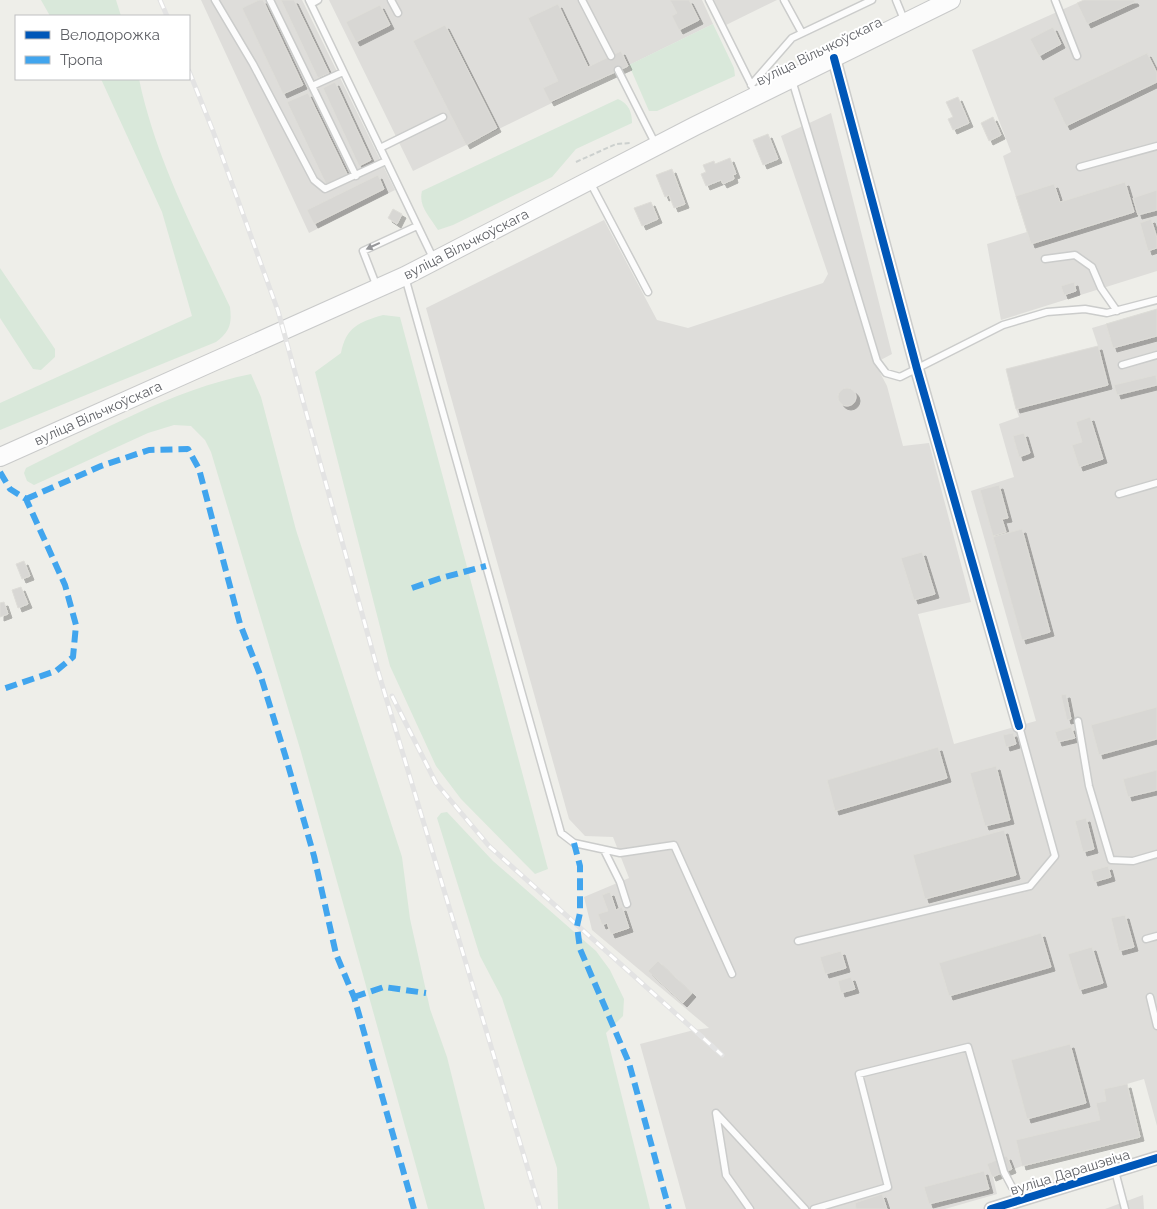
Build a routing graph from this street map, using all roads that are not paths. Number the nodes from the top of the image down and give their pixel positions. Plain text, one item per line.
1 (215, 0) edge
2 (270, 0) edge
3 (318, 0) edge
4 (391, 0) edge
5 (582, 0) edge
6 (709, 0) edge
7 (784, 0) edge
8 (872, 0) edge
9 (896, 0) edge
10 (951, 0) edge
11 (1055, 0) edge
12 (310, 2) edge
13 (398, 13) dead end
14 (905, 23) junction
15 (802, 33) junction
16 (611, 56) dead end
17 (1077, 56) dead end
18 (834, 58) junction
19 (618, 70) dead end
20 (343, 72) junction
21 (791, 79) junction
22 (312, 86) junction
23 (754, 90) junction
24 (443, 118) dead end
25 (656, 146) junction
26 (1157, 146) edge
27 (380, 148) junction
28 (386, 161) junction
29 (1080, 167) dead end
30 (356, 176) junction
31 (590, 180) junction
32 (418, 226) junction
33 (1045, 259) dead end
34 (434, 260) junction
35 (405, 276) junction
36 (378, 288) junction
37 (648, 292) dead end
38 (1157, 300) edge
39 (1117, 310) junction
40 (1157, 355) edge
41 (1122, 365) dead end
42 (917, 369) junction
43 (0, 457) edge
44 (1157, 483) edge
45 (1119, 494) dead end
46 (1078, 721) dead end
47 (1019, 726) joint
48 (604, 850) junction
49 (1157, 854) edge
50 (627, 904) dead end
51 (1157, 936) edge
52 (1146, 939) dead end
53 (798, 941) dead end
54 (732, 974) dead end
55 (1150, 997) dead end
56 (1157, 1026) edge
57 (1156, 1161) edge
58 (1115, 1171) junction
59 (1025, 1199) junction
60 (750, 1209) edge
61 (805, 1209) edge
62 (814, 1209) edge
63 (991, 1209) edge
64 (1125, 1209) edge

1 - 30 lane
2 - 22 lane
3 - 12 lane
4 - 13 lane
5 - 16 lane
6 - 23 lane
7 - 15 lane
8 - 15 lane
9 - 14 lane
10 - 14 main road, вуліца Вільчкоўскага
11 - 17 lane
12 - 20 lane
14 - 18 main road, вуліца Вільчкоўскага
15 - 23 lane
18 - 21 main road, вуліца Вільчкоўскага
18 - 42 street
19 - 25 lane
20 - 22 lane
20 - 27 lane
21 - 23 main road, вуліца Вільчкоўскага
21 - 42 lane
22 - 30 lane
23 - 25 main road, вуліца Вільчкоўскага
24 - 27 lane
25 - 31 main road, вуліца Вільчкоўскага
26 - 29 lane
27 - 28 lane
28 - 30 lane
28 - 32 lane
31 - 34 main road, вуліца Вільчкоўскага
31 - 37 lane
32 - 34 lane
32 -> 36 lane
33 - 39 lane
34 - 35 main road, вуліца Вільчкоўскага
35 - 36 main road, вуліца Вільчкоўскага
35 - 48 lane
36 - 43 main road, вуліца Вільчкоўскага
38 - 39 lane
39 - 42 lane
40 - 41 lane
42 - 47 street
44 - 45 lane
46 - 49 lane
47 - 53 lane
48 - 50 lane
48 - 54 lane
51 - 52 lane
55 - 56 lane
57 - 58 street, вуліца Дарашэвіча
58 - 59 street, вуліца Дарашэвіча
58 - 64 lane
59 - 62 lane
59 - 63 street, вуліца Дарашэвіча
60 - 61 lane

